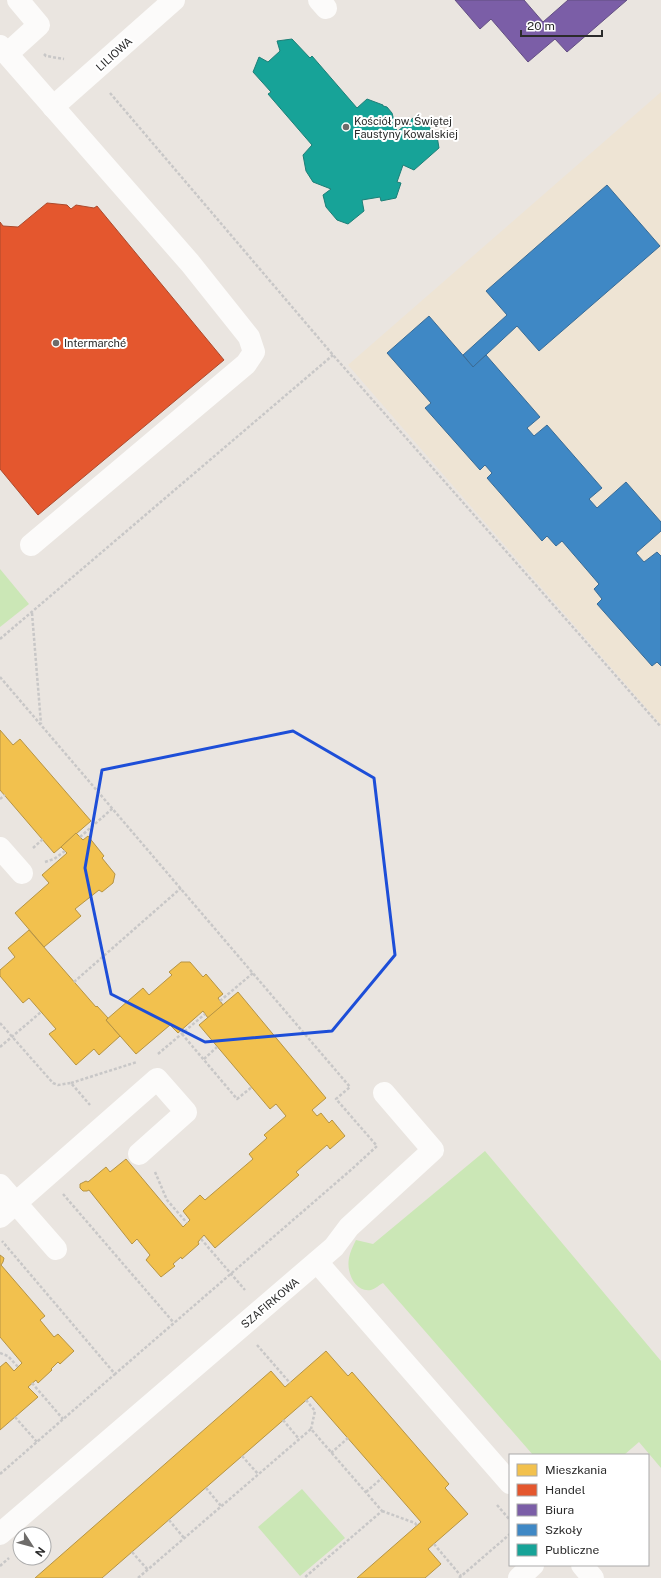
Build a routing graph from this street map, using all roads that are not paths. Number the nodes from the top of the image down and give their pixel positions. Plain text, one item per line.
1 (18, 0) edge
2 (174, 0) edge
3 (3, 50) edge
4 (53, 107) junction
5 (31, 545) dead end
6 (0, 848) edge
7 (22, 873) dead end
8 (384, 1093) dead end
9 (139, 1154) dead end
10 (0, 1185) edge
11 (8, 1210) edge
12 (56, 1249) dead end
13 (318, 1262) junction
14 (509, 1482) edge
15 (0, 1534) edge
16 (532, 1566) edge
17 (583, 1566) edge
18 (519, 1578) edge
19 (593, 1578) edge

1 - 3 street
2 - 4 street, LILIOWA
3 - 4 street
4 - 5 street
6 - 7 street
8 - 13 street, SZAFIRKOWA
9 - 11 street
10 - 11 street
11 - 12 street
13 - 14 street
13 - 15 street, SZAFIRKOWA
16 - 18 street
17 - 19 street

